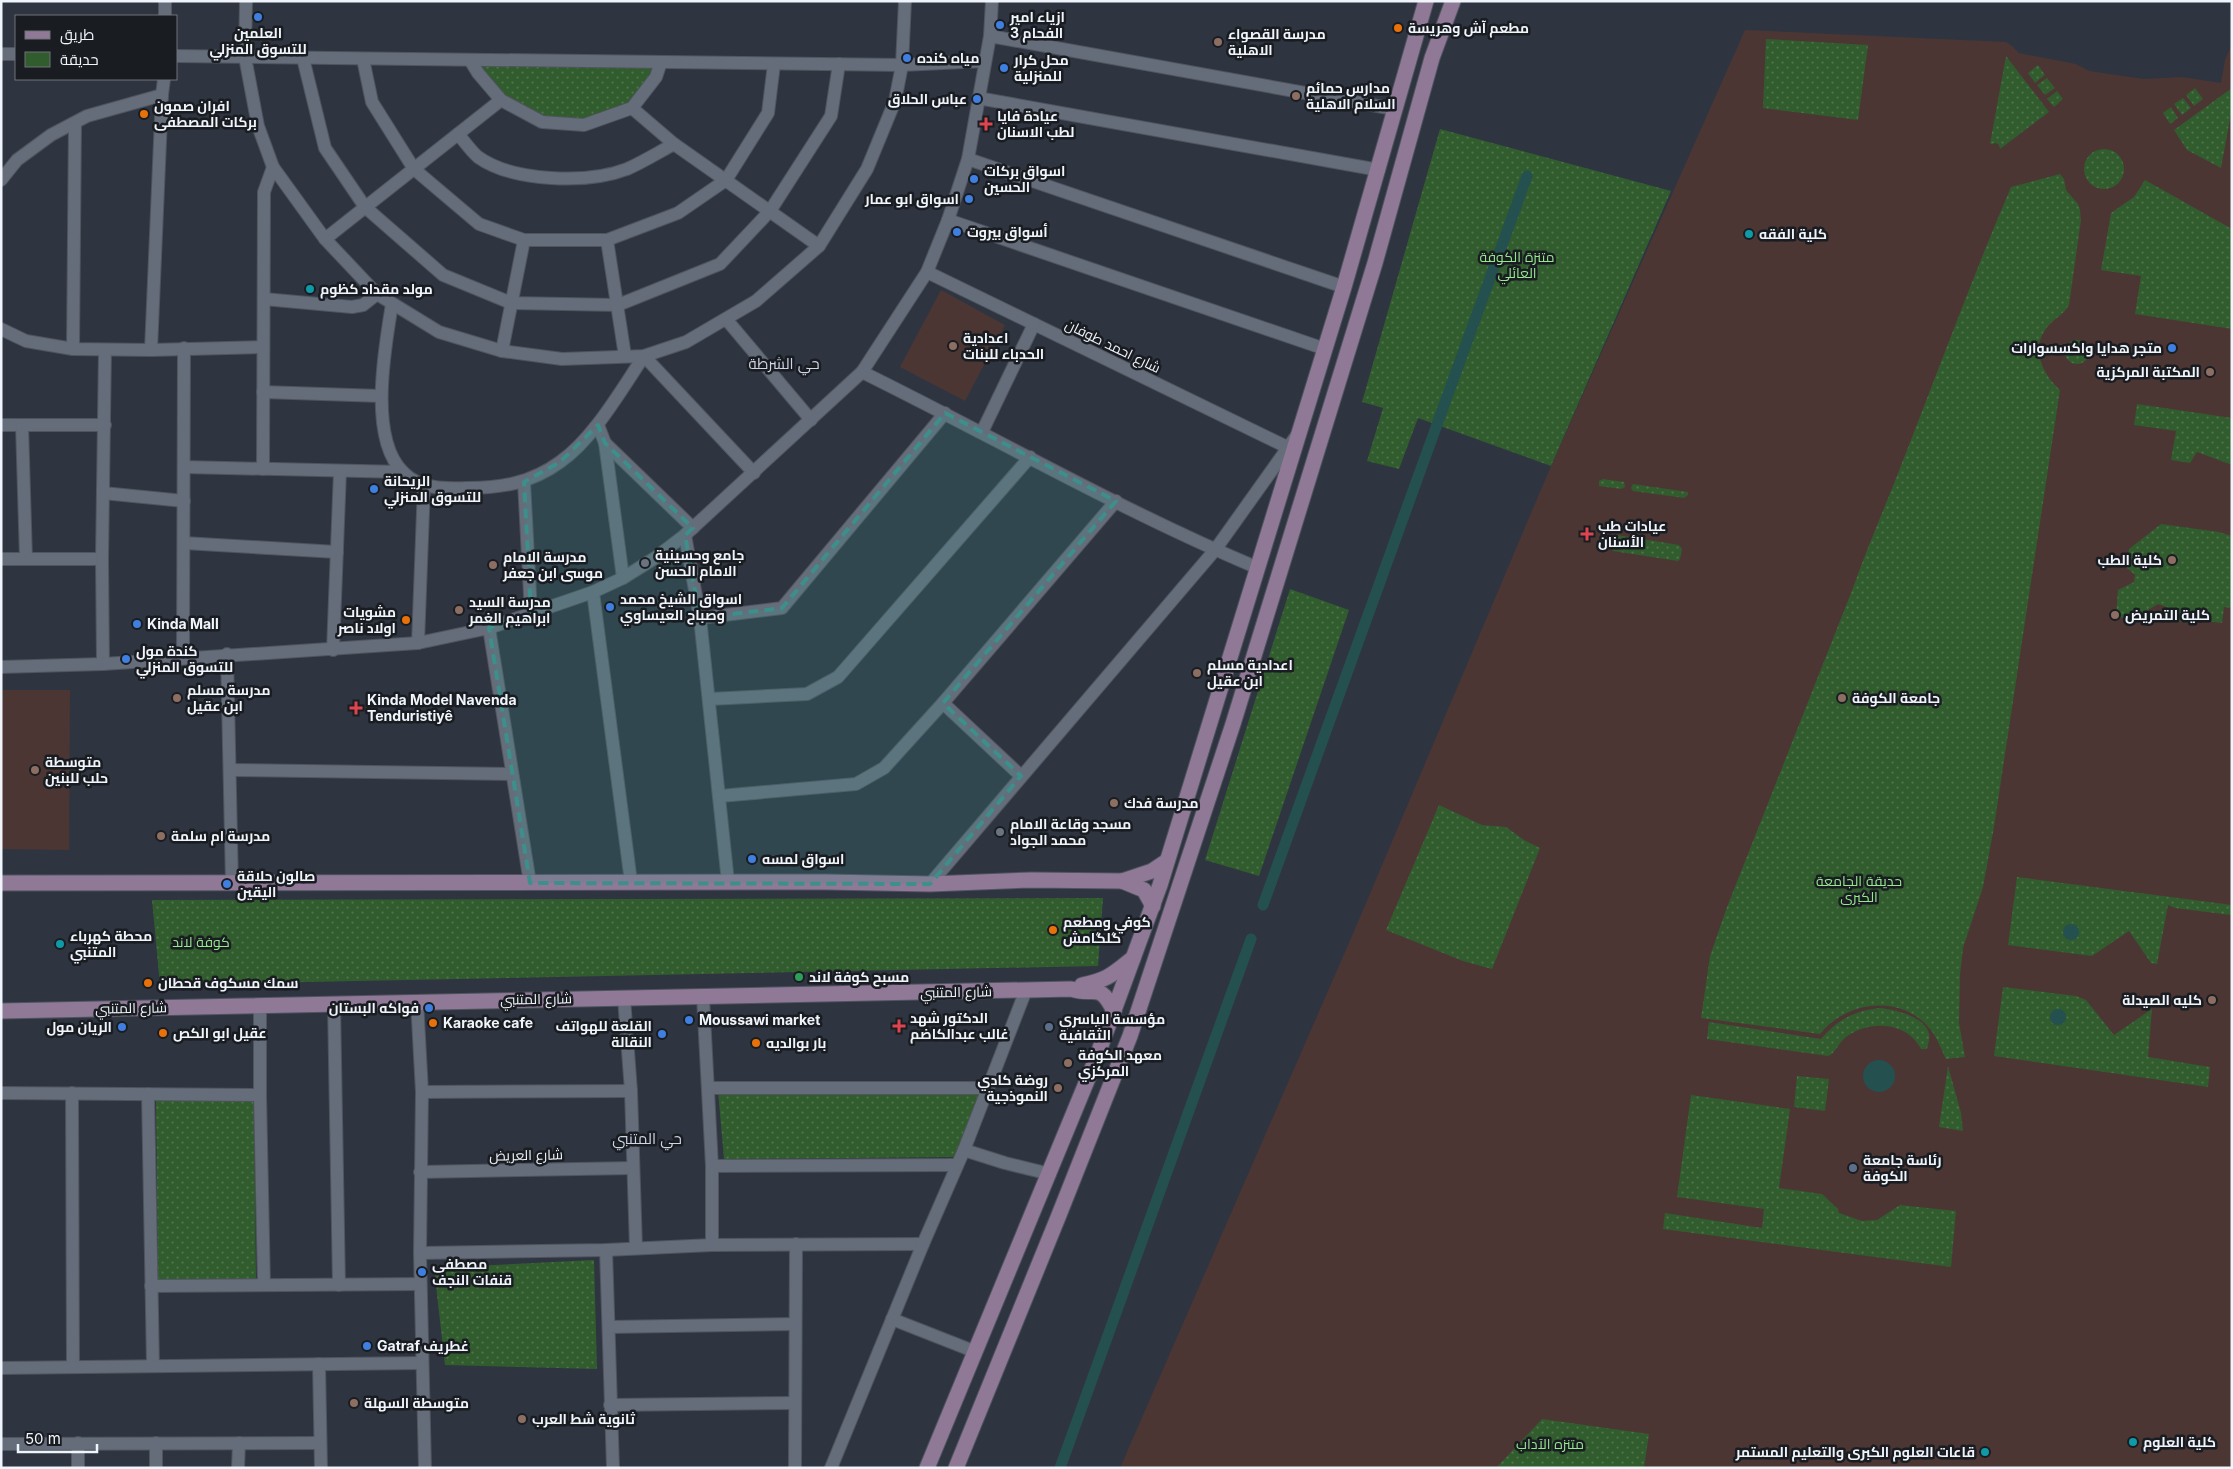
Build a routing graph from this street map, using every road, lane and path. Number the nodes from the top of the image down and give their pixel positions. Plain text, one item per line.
1 (165, 1) edge
2 (246, 1) edge
3 (905, 1) edge
4 (992, 1) edge
5 (1426, 1) edge
6 (1453, 1) edge
7 (165, 15) edge
8 (1421, 17) junction
9 (1443, 27) junction
10 (990, 36) junction
11 (1, 54) edge
12 (15, 54) edge
13 (178, 56) edge
14 (244, 57) junction
15 (303, 58) junction
16 (363, 59) junction
17 (470, 60) junction
18 (985, 61) junction
19 (661, 62) junction
20 (774, 64) junction
21 (839, 64) junction
22 (902, 65) junction
23 (164, 80) edge
24 (162, 95) junction
25 (978, 98) junction
26 (501, 100) junction
27 (632, 108) junction
28 (1394, 109) junction
29 (75, 123) junction
30 (458, 134) junction
31 (674, 144) junction
32 (968, 159) junction
33 (273, 167) junction
34 (414, 169) junction
35 (1379, 170) junction
36 (1, 180) edge
37 (726, 180) junction
38 (365, 207) junction
39 (770, 212) junction
40 (948, 220) junction
41 (325, 239) junction
42 (524, 240) junction
43 (607, 240) junction
44 (819, 246) junction
45 (926, 272) junction
46 (1344, 287) junction
47 (377, 294) junction
48 (264, 299) junction
49 (511, 303) junction
50 (392, 304) junction
51 (618, 306) junction
52 (726, 319) junction
53 (1034, 324) junction
54 (1, 329) edge
55 (263, 347) junction
56 (184, 348) junction
57 (73, 349) junction
58 (105, 350) junction
59 (151, 350) junction
60 (1325, 350) junction
61 (502, 351) junction
62 (625, 356) junction
63 (644, 356) junction
64 (862, 372) junction
65 (263, 392) junction
66 (381, 396) junction
67 (945, 413) junction
68 (811, 420) junction
69 (1, 425) edge
70 (22, 425) junction
71 (104, 425) junction
72 (598, 425) junction
73 (1300, 431) junction
74 (982, 432) junction
75 (605, 443) junction
76 (1287, 447) junction
77 (1030, 457) junction
78 (184, 467) junction
79 (263, 469) junction
80 (340, 471) junction
81 (403, 472) junction
82 (754, 473) junction
83 (524, 482) junction
84 (424, 485) junction
85 (103, 493) junction
86 (184, 501) junction
87 (1116, 502) junction
88 (1270, 528) junction
89 (689, 531) junction
90 (1291, 532) junction
91 (184, 543) junction
92 (1215, 550) junction
93 (337, 552) junction
94 (1, 559) edge
95 (26, 559) junction
96 (102, 559) junction
97 (1258, 568) junction
98 (623, 578) junction
99 (593, 592) junction
100 (531, 613) junction
101 (700, 618) junction
102 (489, 628) junction
103 (418, 643) junction
104 (333, 650) junction
105 (227, 654) junction
106 (183, 658) junction
107 (103, 664) junction
108 (1, 667) edge
109 (710, 699) junction
110 (943, 703) junction
111 (230, 770) junction
112 (512, 774) junction
113 (1020, 776) junction
114 (720, 796) junction
115 (1167, 862) junction
116 (1122, 881) junction
117 (631, 882) junction
118 (728, 882) junction
119 (1, 883) edge
120 (232, 884) junction
121 (530, 884) junction
122 (930, 884) junction
123 (1153, 906) junction
124 (1134, 957) junction
125 (1071, 989) junction
126 (1026, 990) junction
127 (703, 997) junction
128 (624, 998) junction
129 (417, 1001) junction
130 (334, 1004) junction
131 (260, 1006) junction
132 (1, 1011) edge
133 (1114, 1011) junction
134 (708, 1088) junction
135 (987, 1088) junction
136 (422, 1092) junction
137 (631, 1092) junction
138 (1, 1093) edge
139 (72, 1093) junction
140 (148, 1094) junction
141 (260, 1095) junction
142 (964, 1150) junction
143 (957, 1165) junction
144 (712, 1166) junction
145 (633, 1168) junction
146 (420, 1172) junction
147 (1050, 1174) junction
148 (796, 1244) junction
149 (923, 1244) junction
150 (712, 1245) junction
151 (636, 1248) junction
152 (606, 1250) junction
153 (420, 1253) junction
154 (420, 1284) junction
155 (264, 1285) junction
156 (339, 1285) junction
157 (151, 1286) junction
158 (892, 1319) junction
159 (795, 1324) junction
160 (609, 1327) junction
161 (976, 1352) junction
162 (422, 1363) junction
163 (318, 1364) junction
164 (153, 1366) junction
165 (73, 1367) junction
166 (1, 1368) edge
167 (794, 1403) junction
168 (610, 1405) junction
169 (156, 1443) junction
170 (238, 1443) junction
171 (320, 1443) junction
172 (1, 1444) edge
173 (78, 1444) junction
174 (78, 1468) edge
175 (156, 1468) edge
176 (238, 1468) edge
177 (321, 1468) edge
178 (425, 1468) edge
179 (613, 1468) edge
180 (795, 1468) edge
181 (831, 1468) edge
182 (927, 1468) edge
183 (956, 1468) edge

1 - 7 street
2 - 14 street
3 - 22 street
4 - 10 street
5 - 8 main road
6 - 9 main road
8 - 9 main road
8 - 28 main road
9 - 90 main road
10 - 18 street
10 - 28 street
11 - 12 street
13 - 14 street
14 - 15 street
14 - 33 street
15 - 16 street
15 - 38 street
16 - 17 street
16 - 34 street
17 - 19 street
17 - 26 street
18 - 22 street
18 - 25 street
19 - 20 street
19 - 27 street
20 - 21 street
20 - 37 street
21 - 22 street
21 - 39 street
22 - 44 street
23 - 24 street
24 - 29 street
24 - 59 street
25 - 32 street
25 - 35 street
26 - 27 street
26 - 30 street
27 - 31 street
28 - 35 main road
29 - 36 street
29 - 57 street
30 - 31 street
30 - 34 street
31 - 37 street
32 - 40 street
32 - 46 street
33 - 41 street
33 - 48 street
34 - 38 street
34 - 42 street
35 - 46 main road
37 - 39 street
37 - 43 street
38 - 41 street
38 - 49 street
39 - 44 street
39 - 51 street
40 - 45 street
40 - 60 street
41 - 47 street
42 - 43 street
42 - 49 street
43 - 51 street
44 - 52 street
45 - 53 street, شارع احمد طوفان
45 - 64 street
46 - 60 main road
47 - 48 street
47 - 50 street
48 - 55 street
49 - 51 street
49 - 61 street
50 - 61 street
50 - 66 street
51 - 62 street
52 - 63 street
52 - 68 street
53 - 74 street
53 - 76 street, شارع احمد طوفان
54 - 57 street
55 - 56 street
55 - 65 street
56 - 59 street
56 - 78 street
57 - 58 street
58 - 59 street
58 - 71 street
60 - 73 main road
61 - 62 street
62 - 63 street
63 - 72 street
63 - 82 street
64 - 67 street
64 - 68 street
65 - 66 street
65 - 79 street
66 - 81 street
67 - 74 street
67 - 101 street
68 - 82 street
69 - 70 street
70 - 71 street
70 - 95 street
71 - 85 street
72 - 75 street
72 - 83 street
73 - 76 street
73 - 88 main road
74 - 77 street
75 - 89 street
75 - 98 street
76 - 92 street
77 - 87 street
77 - 109 street
78 - 79 street
78 - 86 street
79 - 80 street
80 - 81 street
80 - 93 street
81 - 84 street
82 - 89 street
83 - 84 street
83 - 100 street
84 - 103 street
85 - 86 street
85 - 96 street
86 - 91 street
87 - 92 street
87 - 110 street
88 - 90 main road
88 - 97 main road
89 - 98 street
89 - 101 street
90 - 183 main road
91 - 93 street
91 - 106 street
92 - 97 street
92 - 113 street
93 - 104 street
94 - 95 street
95 - 96 street
96 - 107 street
97 - 115 main road
98 - 99 street
99 - 100 street
99 - 117 street
100 - 102 street
101 - 109 street
102 - 103 street
102 - 112 street
103 - 104 street
104 - 105 street
105 - 106 street
105 - 111 street
106 - 107 street
107 - 108 street
109 - 114 street
110 - 113 street
110 - 114 street
111 - 112 street
111 - 120 street
112 - 121 street
113 - 122 street
114 - 118 street
115 - 116 main road
115 - 123 main road
116 - 122 main road
116 - 123 main road
117 - 118 main road
117 - 121 main road
118 - 122 main road
119 - 120 main road
120 - 121 main road
123 - 124 main road
124 - 125 main road, شارع المتنبي
124 - 133 main road
125 - 126 main road, شارع المتنبي
125 - 133 main road, شارع المتنبي
126 - 127 main road, شارع المتنبي
126 - 135 street
127 - 128 main road, شارع المتنبي
127 - 134 street
128 - 129 main road, شارع المتنبي
128 - 137 street
129 - 130 main road, شارع المتنبي
129 - 136 street
130 - 131 main road, شارع المتنبي
130 - 156 street
131 - 132 main road, شارع المتنبي
131 - 141 street
133 - 147 main road
134 - 135 street
134 - 144 street
135 - 142 street
136 - 137 street
136 - 146 street
137 - 145 street
138 - 139 street
139 - 140 street
139 - 165 street
140 - 141 street
140 - 157 street
141 - 155 street
142 - 143 street
142 - 147 street
143 - 144 street
143 - 149 street
144 - 150 street
145 - 146 street, شارع العريض
145 - 151 street
146 - 153 street
147 - 161 main road
148 - 149 street
148 - 150 street
148 - 159 street
149 - 158 street
150 - 151 street
151 - 152 street
152 - 153 street
152 - 160 street
153 - 154 street
154 - 156 street
154 - 162 street
155 - 156 street
155 - 157 street
157 - 164 street
158 - 161 street
158 - 181 street
159 - 160 street
159 - 167 street
160 - 168 street
161 - 182 main road
162 - 163 street
162 - 178 street
163 - 164 street
163 - 171 street
164 - 165 street
165 - 166 street
167 - 168 street
167 - 180 street
168 - 179 street
169 - 170 street
169 - 173 street
169 - 175 street
170 - 171 street
170 - 176 street
171 - 177 street
172 - 173 street
173 - 174 street

